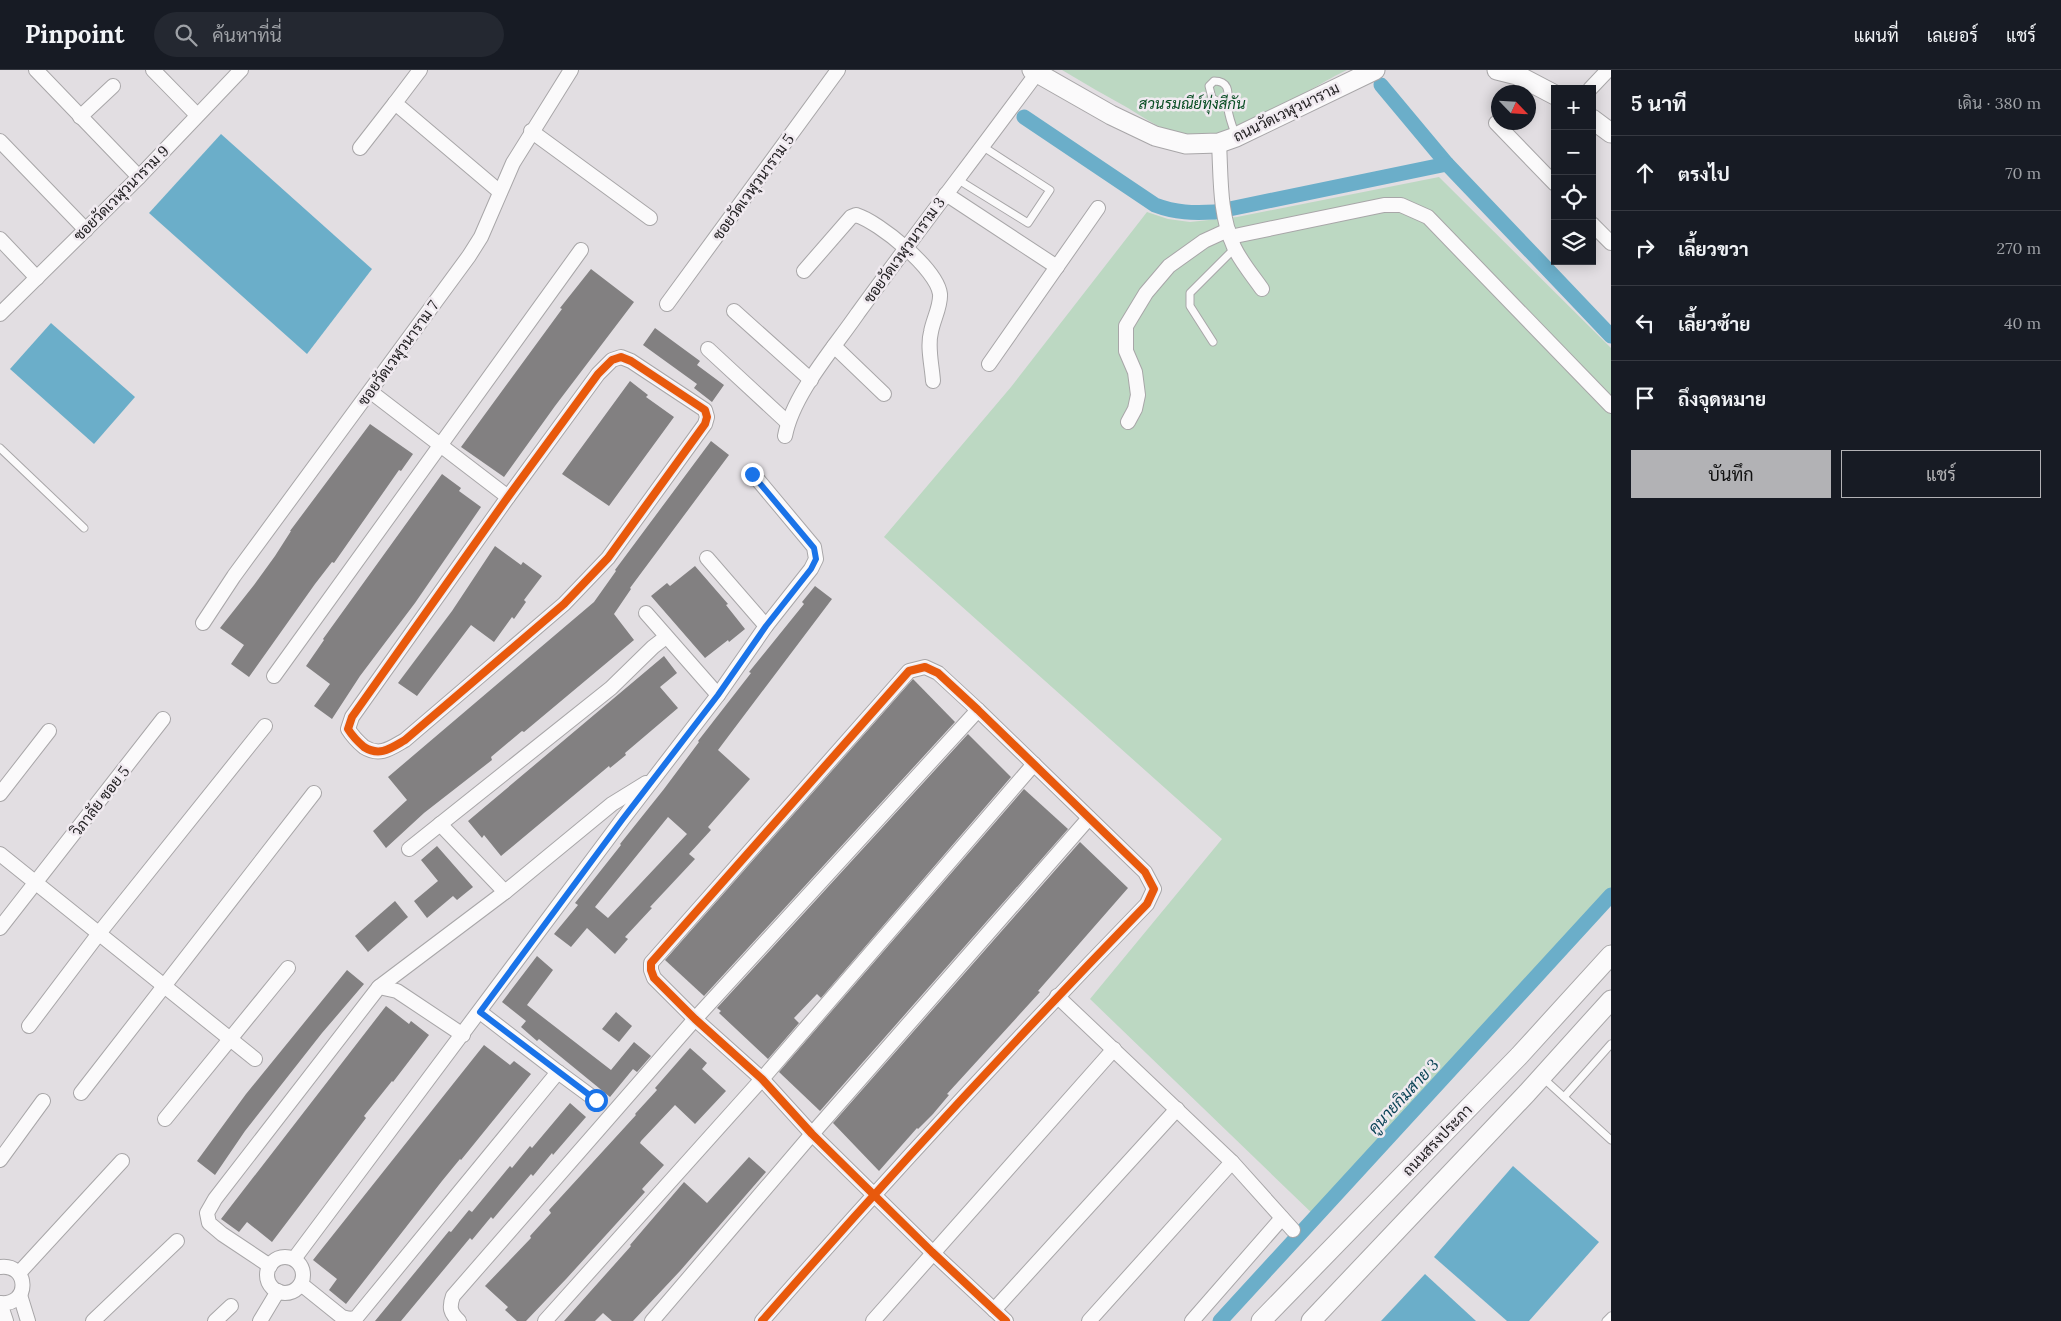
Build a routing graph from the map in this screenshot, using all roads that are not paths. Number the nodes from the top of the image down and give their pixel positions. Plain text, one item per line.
1 (36, 70) edge
2 (154, 70) edge
3 (241, 70) edge
4 (420, 70) edge
5 (570, 70) edge
6 (838, 70) edge
7 (1375, 70) edge
8 (1497, 70) edge
9 (1608, 70) edge
10 (1034, 71) edge
11 (1594, 85) edge
12 (113, 86) dead end
13 (1551, 93) edge
14 (395, 102) junction
15 (1228, 108) dead end
16 (197, 115) junction
17 (80, 117) junction
18 (1596, 122) edge
19 (1503, 130) edge
20 (531, 132) junction
21 (1611, 133) edge
22 (1228, 140) junction
23 (0, 141) edge
24 (982, 146) junction
25 (360, 148) dead end
26 (139, 177) junction
27 (957, 179) junction
28 (1551, 180) edge
29 (500, 192) junction
30 (946, 194) junction
31 (1098, 208) dead end
32 (650, 218) dead end
33 (1596, 228) edge
34 (86, 230) junction
35 (1230, 234) junction
36 (0, 239) edge
37 (1611, 243) edge
38 (906, 247) junction
39 (580, 250) dead end
40 (1057, 267) junction
41 (804, 271) dead end
42 (37, 278) junction
43 (1262, 289) dead end
44 (667, 304) dead end
45 (734, 311) dead end
46 (0, 314) edge
47 (1213, 342) dead end
48 (834, 346) junction
49 (708, 349) dead end
50 (989, 364) dead end
51 (811, 380) junction
52 (933, 381) dead end
53 (370, 392) junction
54 (884, 394) dead end
55 (1611, 406) edge
56 (1128, 422) dead end
57 (440, 445) junction
58 (0, 448) edge
59 (752, 474) dead end
60 (508, 497) junction
61 (84, 528) dead end
62 (707, 558) dead end
63 (646, 613) dead end
64 (203, 623) dead end
65 (766, 626) junction
66 (666, 637) junction
67 (274, 676) dead end
68 (718, 695) junction
69 (978, 710) junction
70 (164, 719) dead end
71 (266, 726) dead end
72 (49, 731) dead end
73 (1034, 764) junction
74 (656, 776) junction
75 (314, 793) dead end
76 (0, 794) edge
77 (1090, 818) junction
78 (440, 824) junction
79 (409, 849) dead end
80 (0, 854) edge
81 (36, 883) junction
82 (505, 892) junction
83 (0, 928) edge
84 (100, 932) junction
85 (1611, 955) edge
86 (288, 968) dead end
87 (165, 984) junction
88 (379, 987) junction
89 (1057, 996) junction
90 (1611, 1000) edge
91 (480, 1012) junction
92 (695, 1019) junction
93 (30, 1026) dead end
94 (463, 1035) junction
95 (230, 1038) junction
96 (1611, 1044) edge
97 (1114, 1049) junction
98 (1519, 1056) junction
99 (255, 1059) dead end
100 (558, 1072) junction
101 (1541, 1077) junction
102 (762, 1079) junction
103 (80, 1094) dead end
104 (1564, 1097) junction
105 (596, 1100) dead end
106 (43, 1101) dead end
107 (1177, 1109) junction
108 (165, 1119) dead end
109 (812, 1134) junction
110 (1611, 1140) edge
111 (0, 1160) edge
112 (122, 1161) dead end
113 (1232, 1162) junction
114 (874, 1193) junction
115 (1282, 1218) junction
116 (1293, 1230) dead end
117 (177, 1241) dead end
118 (932, 1252) junction
119 (294, 1259) junction
120 (270, 1266) junction
121 (0, 1267) edge
122 (19, 1274) junction
123 (301, 1284) junction
124 (278, 1291) junction
125 (20, 1295) junction
126 (0, 1303) edge
127 (231, 1306) dead end
128 (996, 1316) edge
129 (1611, 1316) edge
130 (6, 1321) edge
131 (28, 1321) edge
132 (93, 1321) edge
133 (215, 1321) edge
134 (260, 1321) edge
135 (460, 1321) edge
136 (545, 1321) edge
137 (652, 1321) edge
138 (762, 1321) edge
139 (873, 1321) edge
140 (1090, 1321) edge
141 (1192, 1321) edge
142 (1261, 1321) edge
143 (1311, 1321) edge
144 (1606, 1321) edge

1 - 17 street
2 - 16 street
3 - 16 street, ซอยวัดเวฬุวนาราม 9
4 - 14 street
5 - 20 street, ซอยวัดเวฬุวนาราม 7
6 - 44 street, ซอยวัดเวฬุวนาราม 5
7 - 22 main road, ถนนวัดเวฬุวนาราม
8 - 13 main road
9 - 11 street
10 - 22 main road, ถนนวัดเวฬุวนาราม
10 - 24 street, ซอยวัดเวฬุวนาราม 3
12 - 17 street
14 - 25 street
14 - 29 street
15 - 22 lane
16 - 26 street, ซอยวัดเวฬุวนาราม 9
17 - 26 street
18 - 21 main road
19 - 28 street
20 - 29 street, ซอยวัดเวฬุวนาราม 7
20 - 32 street
22 - 35 street
23 - 34 street
24 - 27 street, ซอยวัดเวฬุวนาราม 3
24 - 27 lane
26 - 34 street, ซอยวัดเวฬุวนาราม 9
27 - 30 street, ซอยวัดเวฬุวนาราม 3
29 - 53 street, ซอยวัดเวฬุวนาราม 7
30 - 38 street, ซอยวัดเวฬุวนาราม 3
30 - 40 street
31 - 40 street
33 - 37 street
34 - 42 street, ซอยวัดเวฬุวนาราม 9
35 - 43 street
35 - 47 lane
35 - 55 street
35 - 56 street
36 - 42 street
38 - 41 street
38 - 48 street, ซอยวัดเวฬุวนาราม 3
38 - 52 street
39 - 57 street
40 - 50 street
42 - 46 street, ซอยวัดเวฬุวนาราม 9
45 - 51 street
48 - 51 street, ซอยวัดเวฬุวนาราม 3
48 - 54 street
49 - 51 street, ซอยวัดเวฬุวนาราม 3
53 - 57 street
53 - 64 street, ซอยวัดเวฬุวนาราม 7
57 - 60 street
57 - 67 street
58 - 61 lane
59 - 65 street
60 - 60 street
62 - 65 street
63 - 66 street
65 - 68 street
66 - 68 street
66 - 78 street
68 - 74 street
69 - 73 street
69 - 92 street
69 - 92 street
70 - 81 street, วิภาลัย ซอย 5
71 - 84 street
72 - 76 street
73 - 77 street
73 - 102 street
74 - 82 street
74 - 91 street
75 - 87 street
77 - 89 street
77 - 109 street
78 - 79 street
78 - 82 street
80 - 81 street
81 - 83 street, วิภาลัย ซอย 5
81 - 84 street
82 - 88 street
84 - 87 street
84 - 93 street
85 - 98 main road, ถนนสรงประภา
86 - 95 street
87 - 95 street
87 - 103 street
88 - 94 street
88 - 120 street
89 - 97 street
89 - 114 street
90 - 101 main road
91 - 94 street
91 - 100 street
92 - 102 street
92 - 135 street
94 - 119 street
95 - 99 street
95 - 108 street
96 - 104 lane
97 - 107 street
97 - 118 street
98 - 101 main road
98 - 142 main road, ถนนสรงประภา
100 - 105 street
100 - 123 street
101 - 104 lane
101 - 143 main road
102 - 109 street
102 - 136 street
104 - 110 lane
106 - 111 street
107 - 113 street
107 - 128 street
109 - 114 street
109 - 137 street
112 - 122 street
113 - 115 street
113 - 140 street
114 - 118 street
114 - 138 street
115 - 116 street
115 - 141 street
117 - 132 street
118 - 128 street
118 - 139 street
119 - 120 street
119 - 123 street
120 - 124 street
121 - 122 street
122 - 125 street
123 - 124 street
124 - 134 street
125 - 126 street
125 - 131 street
126 - 130 street
127 - 133 street
129 - 144 lane

